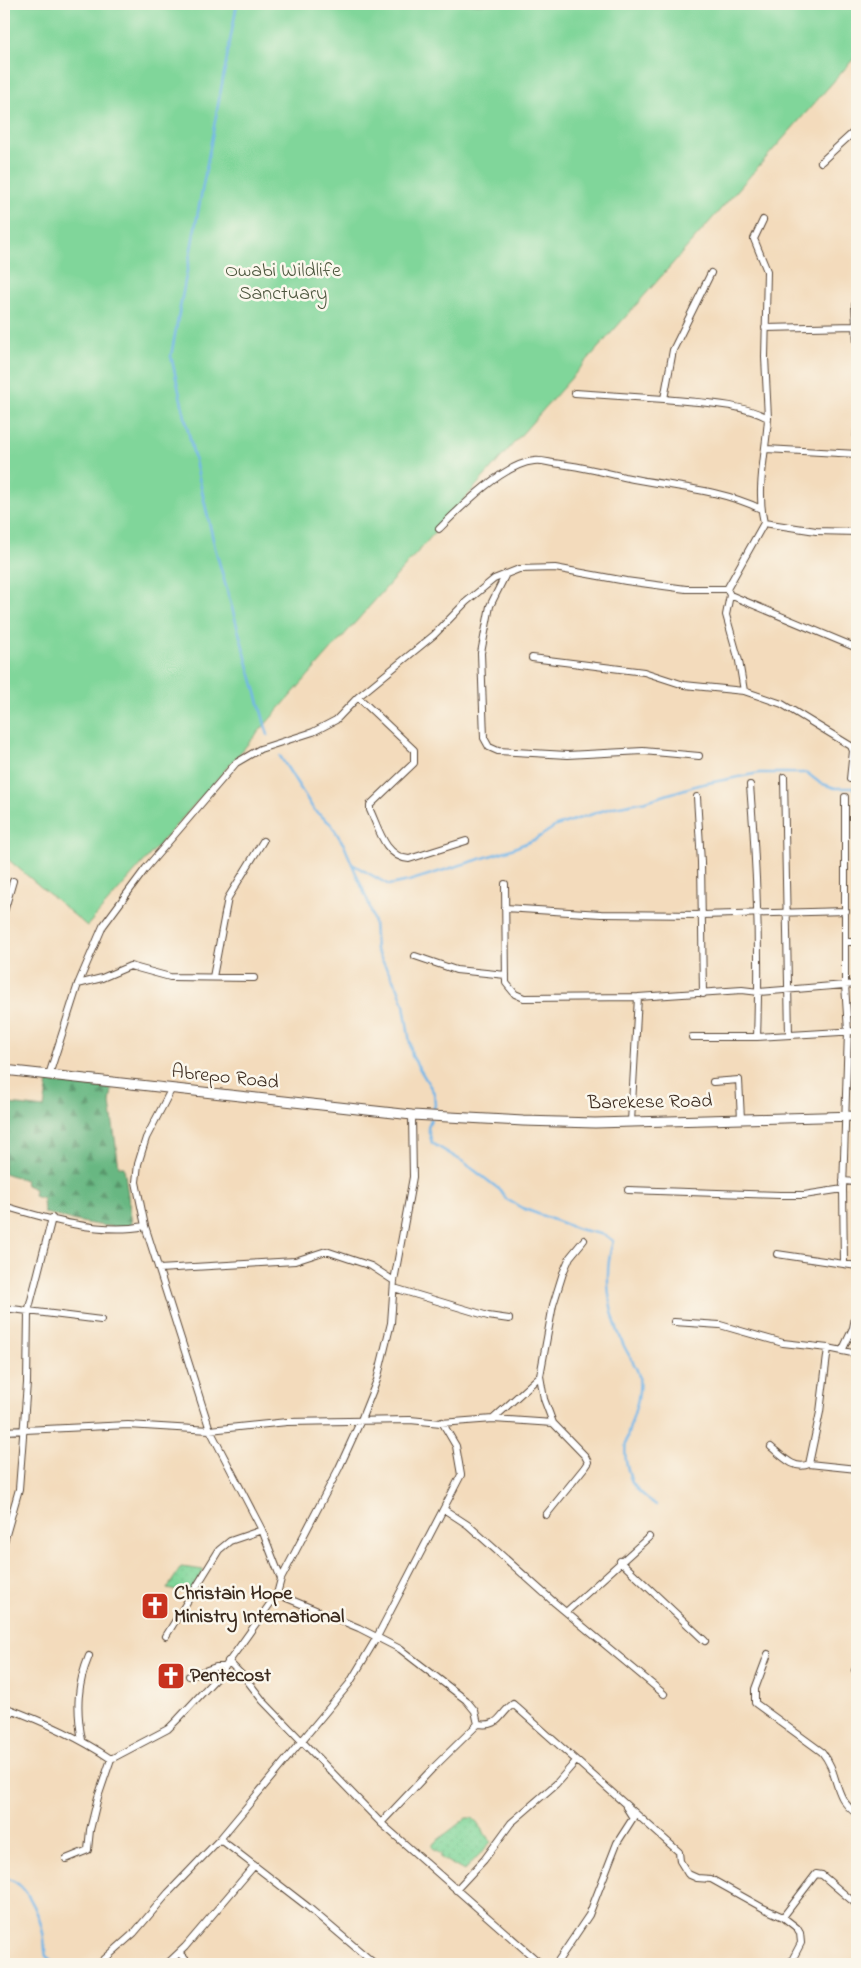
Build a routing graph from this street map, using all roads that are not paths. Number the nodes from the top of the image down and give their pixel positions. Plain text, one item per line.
1 (857, 129) edge
2 (821, 162) dead end
3 (763, 220) dead end
4 (711, 273) dead end
5 (855, 305) dead end
6 (855, 326) junction
7 (765, 328) junction
8 (857, 344) edge
9 (575, 393) dead end
10 (664, 400) junction
11 (768, 418) junction
12 (857, 429) edge
13 (766, 449) junction
14 (856, 454) edge
15 (761, 509) junction
16 (764, 523) junction
17 (439, 529) dead end
18 (857, 532) edge
19 (506, 574) junction
20 (728, 592) junction
21 (857, 648) edge
22 (532, 658) dead end
23 (744, 691) junction
24 (358, 697) junction
25 (699, 756) dead end
26 (784, 777) dead end
27 (850, 780) dead end
28 (750, 785) dead end
29 (697, 796) dead end
30 (845, 797) dead end
31 (263, 841) dead end
32 (466, 841) dead end
33 (13, 881) dead end
34 (505, 884) dead end
35 (505, 908) junction
36 (846, 911) junction
37 (4, 912) edge
38 (787, 912) junction
39 (757, 913) junction
40 (702, 915) junction
41 (847, 942) junction
42 (857, 942) edge
43 (415, 956) dead end
44 (506, 975) junction
45 (213, 977) junction
46 (254, 978) dead end
47 (78, 984) junction
48 (845, 984) junction
49 (857, 984) edge
50 (790, 989) junction
51 (759, 992) junction
52 (703, 994) junction
53 (638, 997) junction
54 (848, 1031) junction
55 (857, 1031) edge
56 (790, 1035) junction
57 (692, 1037) dead end
58 (757, 1037) junction
59 (4, 1070) edge
60 (49, 1075) junction
61 (713, 1082) dead end
62 (171, 1090) junction
63 (412, 1115) junction
64 (443, 1116) joint
65 (857, 1116) edge
66 (846, 1117) junction
67 (741, 1119) junction
68 (631, 1122) junction
69 (843, 1181) junction
70 (857, 1182) edge
71 (843, 1189) junction
72 (628, 1190) dead end
73 (4, 1206) edge
74 (52, 1218) junction
75 (145, 1226) junction
76 (584, 1240) dead end
77 (777, 1254) dead end
78 (844, 1263) junction
79 (857, 1266) edge
80 (159, 1270) junction
81 (394, 1284) junction
82 (857, 1307) edge
83 (4, 1308) edge
84 (28, 1312) junction
85 (509, 1319) dead end
86 (101, 1320) dead end
87 (674, 1322) dead end
88 (828, 1348) junction
89 (842, 1350) junction
90 (857, 1354) edge
91 (540, 1376) junction
92 (493, 1419) junction
93 (361, 1420) junction
94 (442, 1422) junction
95 (553, 1423) junction
96 (24, 1428) junction
97 (210, 1430) junction
98 (4, 1431) edge
99 (771, 1447) dead end
100 (809, 1464) junction
101 (857, 1469) edge
102 (445, 1510) junction
103 (546, 1515) dead end
104 (262, 1530) junction
105 (649, 1537) dead end
106 (4, 1542) edge
107 (620, 1561) junction
108 (281, 1578) junction
109 (277, 1594) junction
110 (566, 1612) junction
111 (166, 1636) dead end
112 (377, 1637) junction
113 (705, 1641) dead end
114 (768, 1654) dead end
115 (89, 1656) dead end
116 (226, 1664) junction
117 (189, 1676) dead end
118 (664, 1694) dead end
119 (4, 1707) edge
120 (12, 1710) junction
121 (4, 1722) edge
122 (478, 1724) junction
123 (82, 1740) junction
124 (303, 1742) junction
125 (112, 1759) junction
126 (576, 1761) junction
127 (624, 1801) junction
128 (857, 1814) edge
129 (382, 1823) junction
130 (220, 1839) junction
131 (66, 1859) dead end
132 (254, 1866) junction
133 (456, 1890) junction
134 (857, 1905) edge
135 (783, 1917) junction
136 (179, 1953) junction
137 (100, 1964) edge
138 (168, 1964) edge
139 (190, 1964) edge
140 (375, 1964) edge
141 (541, 1964) edge
142 (556, 1964) edge
143 (790, 1964) edge

1 - 2 street
3 - 7 street
4 - 10 street
5 - 6 street
6 - 7 street
6 - 8 street
7 - 11 street
9 - 10 street
10 - 11 street
11 - 13 street
12 - 14 street
13 - 14 street
13 - 15 street
15 - 16 street
15 - 17 street
16 - 18 street
16 - 20 street
19 - 20 street
19 - 24 street
19 - 25 street
20 - 21 street
20 - 23 street
22 - 23 street
23 - 27 street
24 - 32 street
24 - 47 street
26 - 38 street
28 - 39 street
29 - 40 street
30 - 36 street
31 - 45 street
33 - 37 street
34 - 35 street
35 - 40 street
35 - 44 street
36 - 38 street
36 - 41 street
38 - 39 street
38 - 50 street
39 - 40 street
39 - 51 street
40 - 52 street
41 - 42 street
41 - 48 street
43 - 44 street
44 - 53 street
45 - 46 street
45 - 47 street
47 - 60 street
48 - 49 street
48 - 50 street
48 - 54 street
50 - 51 street
50 - 56 street
51 - 52 street
51 - 58 street
52 - 53 street
53 - 68 street
54 - 55 street
54 - 56 street
54 - 66 street
56 - 58 street
57 - 58 street
59 - 60 main road, Abrepo Road
60 - 62 main road, Abrepo Road
61 - 67 street
62 - 63 main road, Abrepo Road
62 - 75 street
63 - 64 main road, Abrepo Road
63 - 81 street
64 - 68 main road, Barekese Road
65 - 66 main road, Barekese Road
66 - 67 main road, Barekese Road
66 - 69 street
67 - 68 main road, Barekese Road
69 - 70 street
69 - 71 street
71 - 72 street
71 - 78 street
73 - 74 street
74 - 75 street
74 - 84 street
75 - 80 street
76 - 91 street
77 - 78 street
78 - 79 street
80 - 81 street
80 - 97 street
81 - 85 street
81 - 93 street
82 - 89 street
83 - 84 street
84 - 86 street
84 - 96 street
87 - 88 street
88 - 89 street
88 - 100 street
89 - 90 street
91 - 92 street
91 - 95 street
92 - 94 street
92 - 95 street
93 - 94 street
93 - 97 street
93 - 108 street
94 - 102 street
95 - 103 street
96 - 97 street
96 - 98 street
96 - 106 street
97 - 104 street
99 - 100 street
100 - 101 street
102 - 110 street
102 - 112 street
104 - 108 street
104 - 111 street
105 - 107 street
107 - 110 street
107 - 113 street
108 - 109 street
109 - 112 street
109 - 116 street
110 - 118 street
112 - 122 street
112 - 124 street
114 - 128 street
115 - 123 street
116 - 117 street
116 - 124 street
116 - 125 street
119 - 120 street
120 - 121 street
120 - 123 street
122 - 126 street
122 - 129 street
123 - 125 street
124 - 129 street
124 - 130 street
125 - 131 street
126 - 127 street
126 - 133 street
127 - 135 street
127 - 142 street
129 - 133 street
130 - 132 street
130 - 137 street
132 - 136 street
132 - 140 street
133 - 141 street
134 - 135 street
135 - 143 street
136 - 138 street
136 - 139 street

